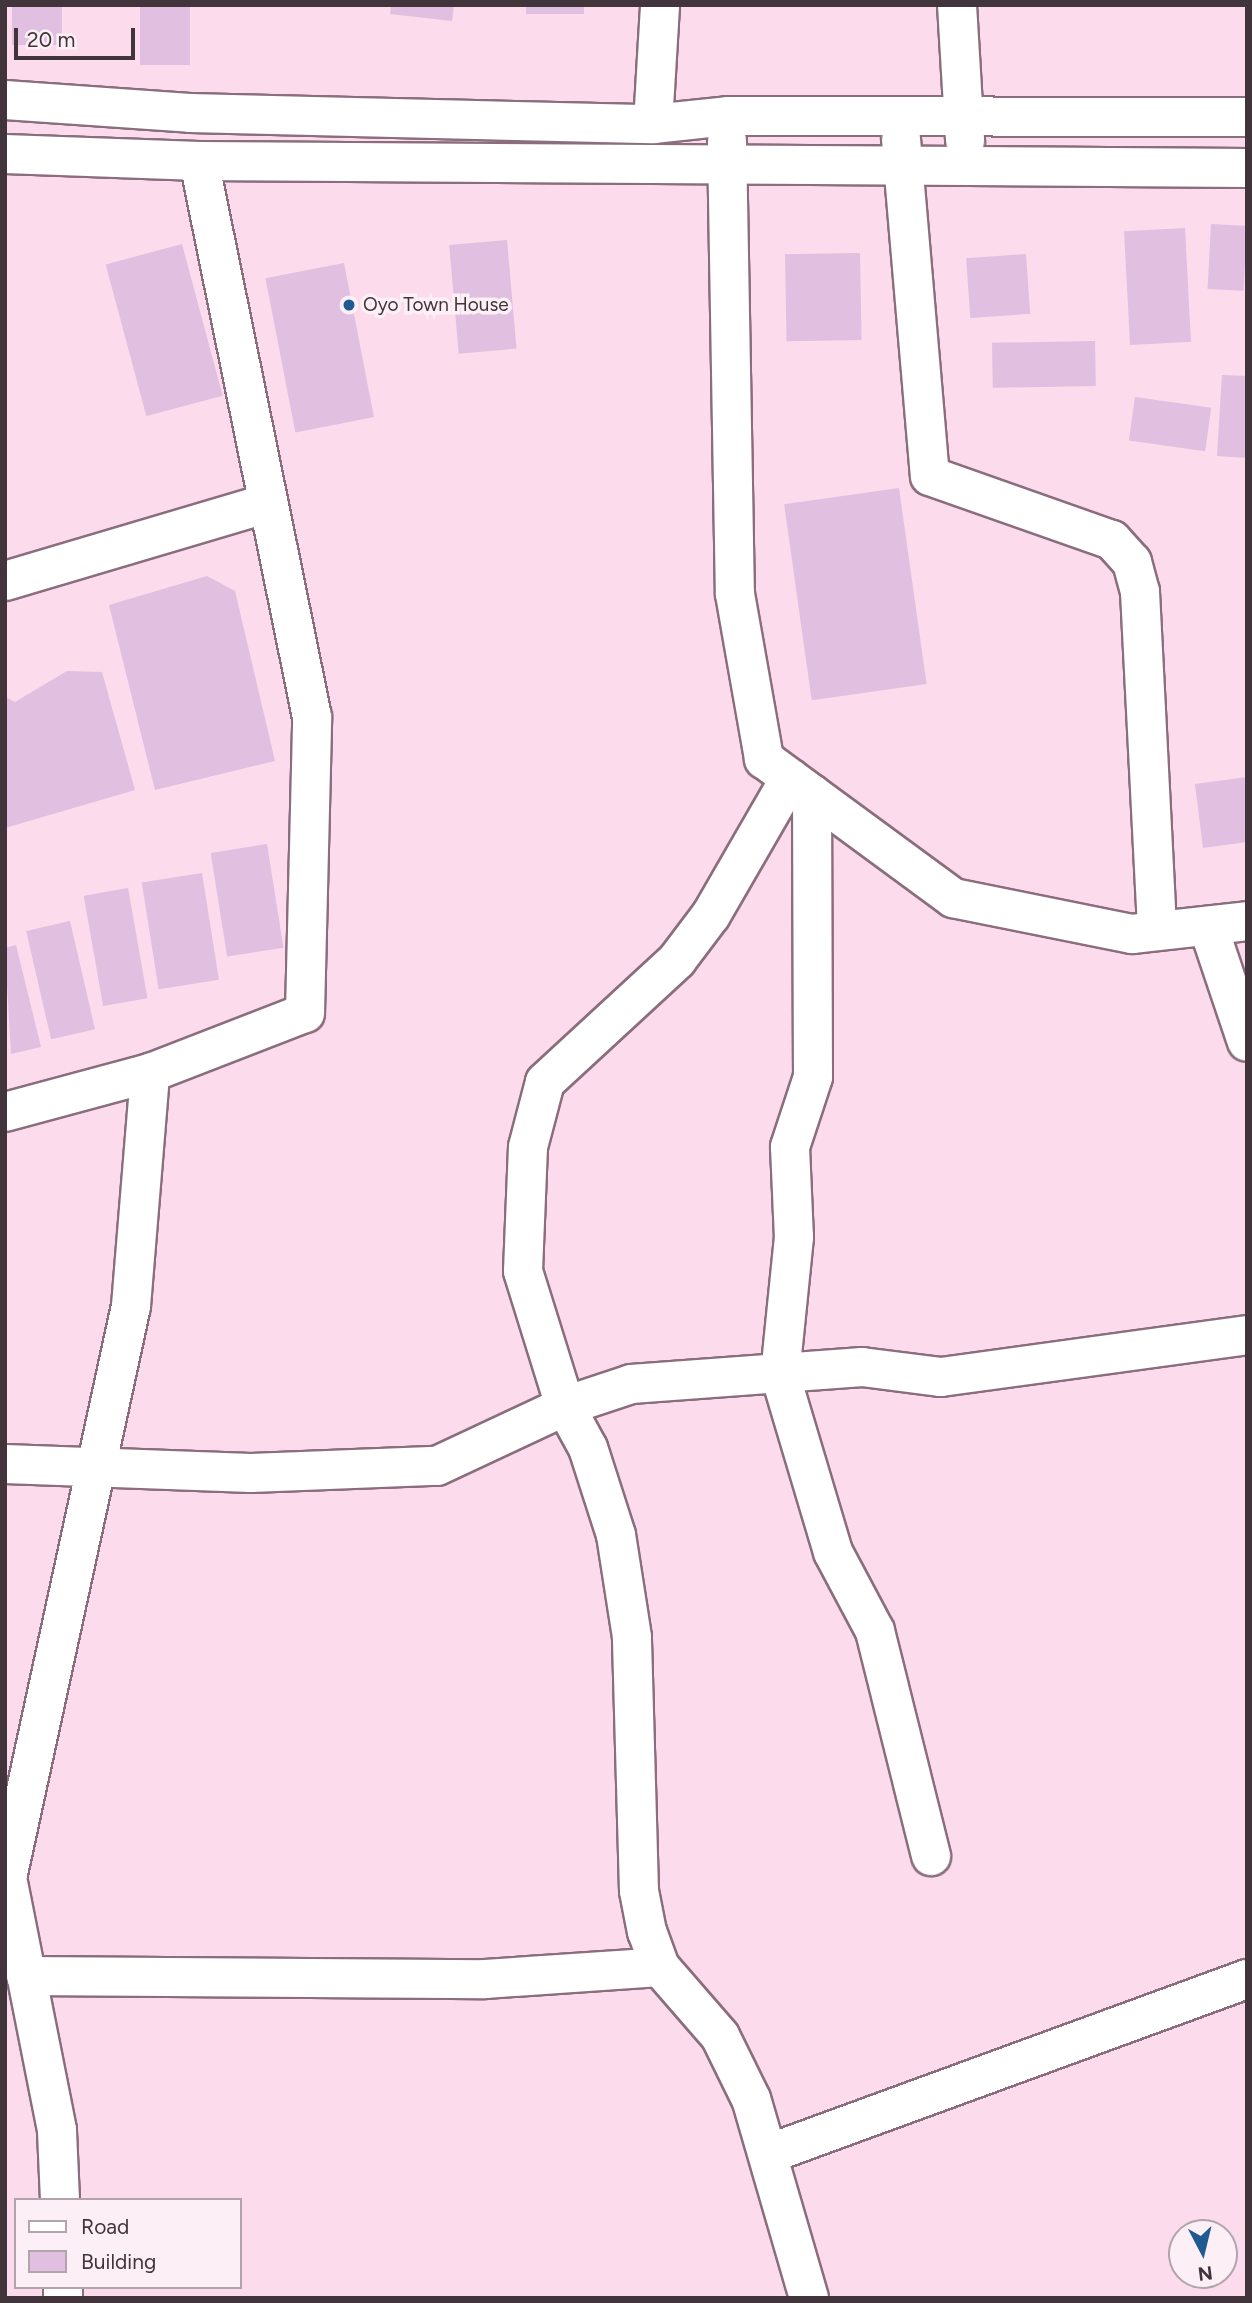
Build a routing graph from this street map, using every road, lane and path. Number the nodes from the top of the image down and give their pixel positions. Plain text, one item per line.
1 (660, 5) edge
2 (957, 5) edge
3 (5, 100) edge
4 (961, 115) junction
5 (728, 116) junction
6 (901, 117) junction
7 (1247, 117) edge
8 (653, 124) junction
9 (5, 154) edge
10 (199, 161) junction
11 (901, 164) junction
12 (968, 164) junction
13 (727, 165) junction
14 (1247, 168) edge
15 (266, 491) junction
16 (5, 581) edge
17 (801, 786) junction
18 (1247, 921) edge
19 (1208, 926) junction
20 (1157, 930) junction
21 (1247, 1042) edge
22 (150, 1073) junction
23 (5, 1112) edge
24 (1247, 1335) edge
25 (780, 1374) junction
26 (565, 1406) junction
27 (5, 1464) edge
28 (96, 1468) junction
29 (931, 1856) dead end
30 (660, 1967) junction
31 (26, 1976) junction
32 (1247, 1979) edge
33 (771, 2152) junction
34 (60, 2198) edge
35 (809, 2298) edge

1 - 8 street
2 - 4 street
3 - 8 street
4 - 6 street
4 - 7 street
4 - 12 street
5 - 6 street
5 - 8 street
5 - 13 street
6 - 11 street
9 - 10 street
10 - 13 street
10 - 15 street
11 - 12 street
11 - 13 street
11 - 20 street
12 - 14 street
13 - 17 street
15 - 16 street
15 - 22 street
17 - 20 street
17 - 25 street
17 - 26 street
18 - 19 street
19 - 20 street
19 - 21 street
22 - 23 street
22 - 28 street
24 - 25 street
25 - 26 street
25 - 29 street
26 - 28 street
26 - 30 street
27 - 28 street
28 - 31 street
30 - 31 street
30 - 33 street
31 - 34 street
32 - 33 street
33 - 35 street

